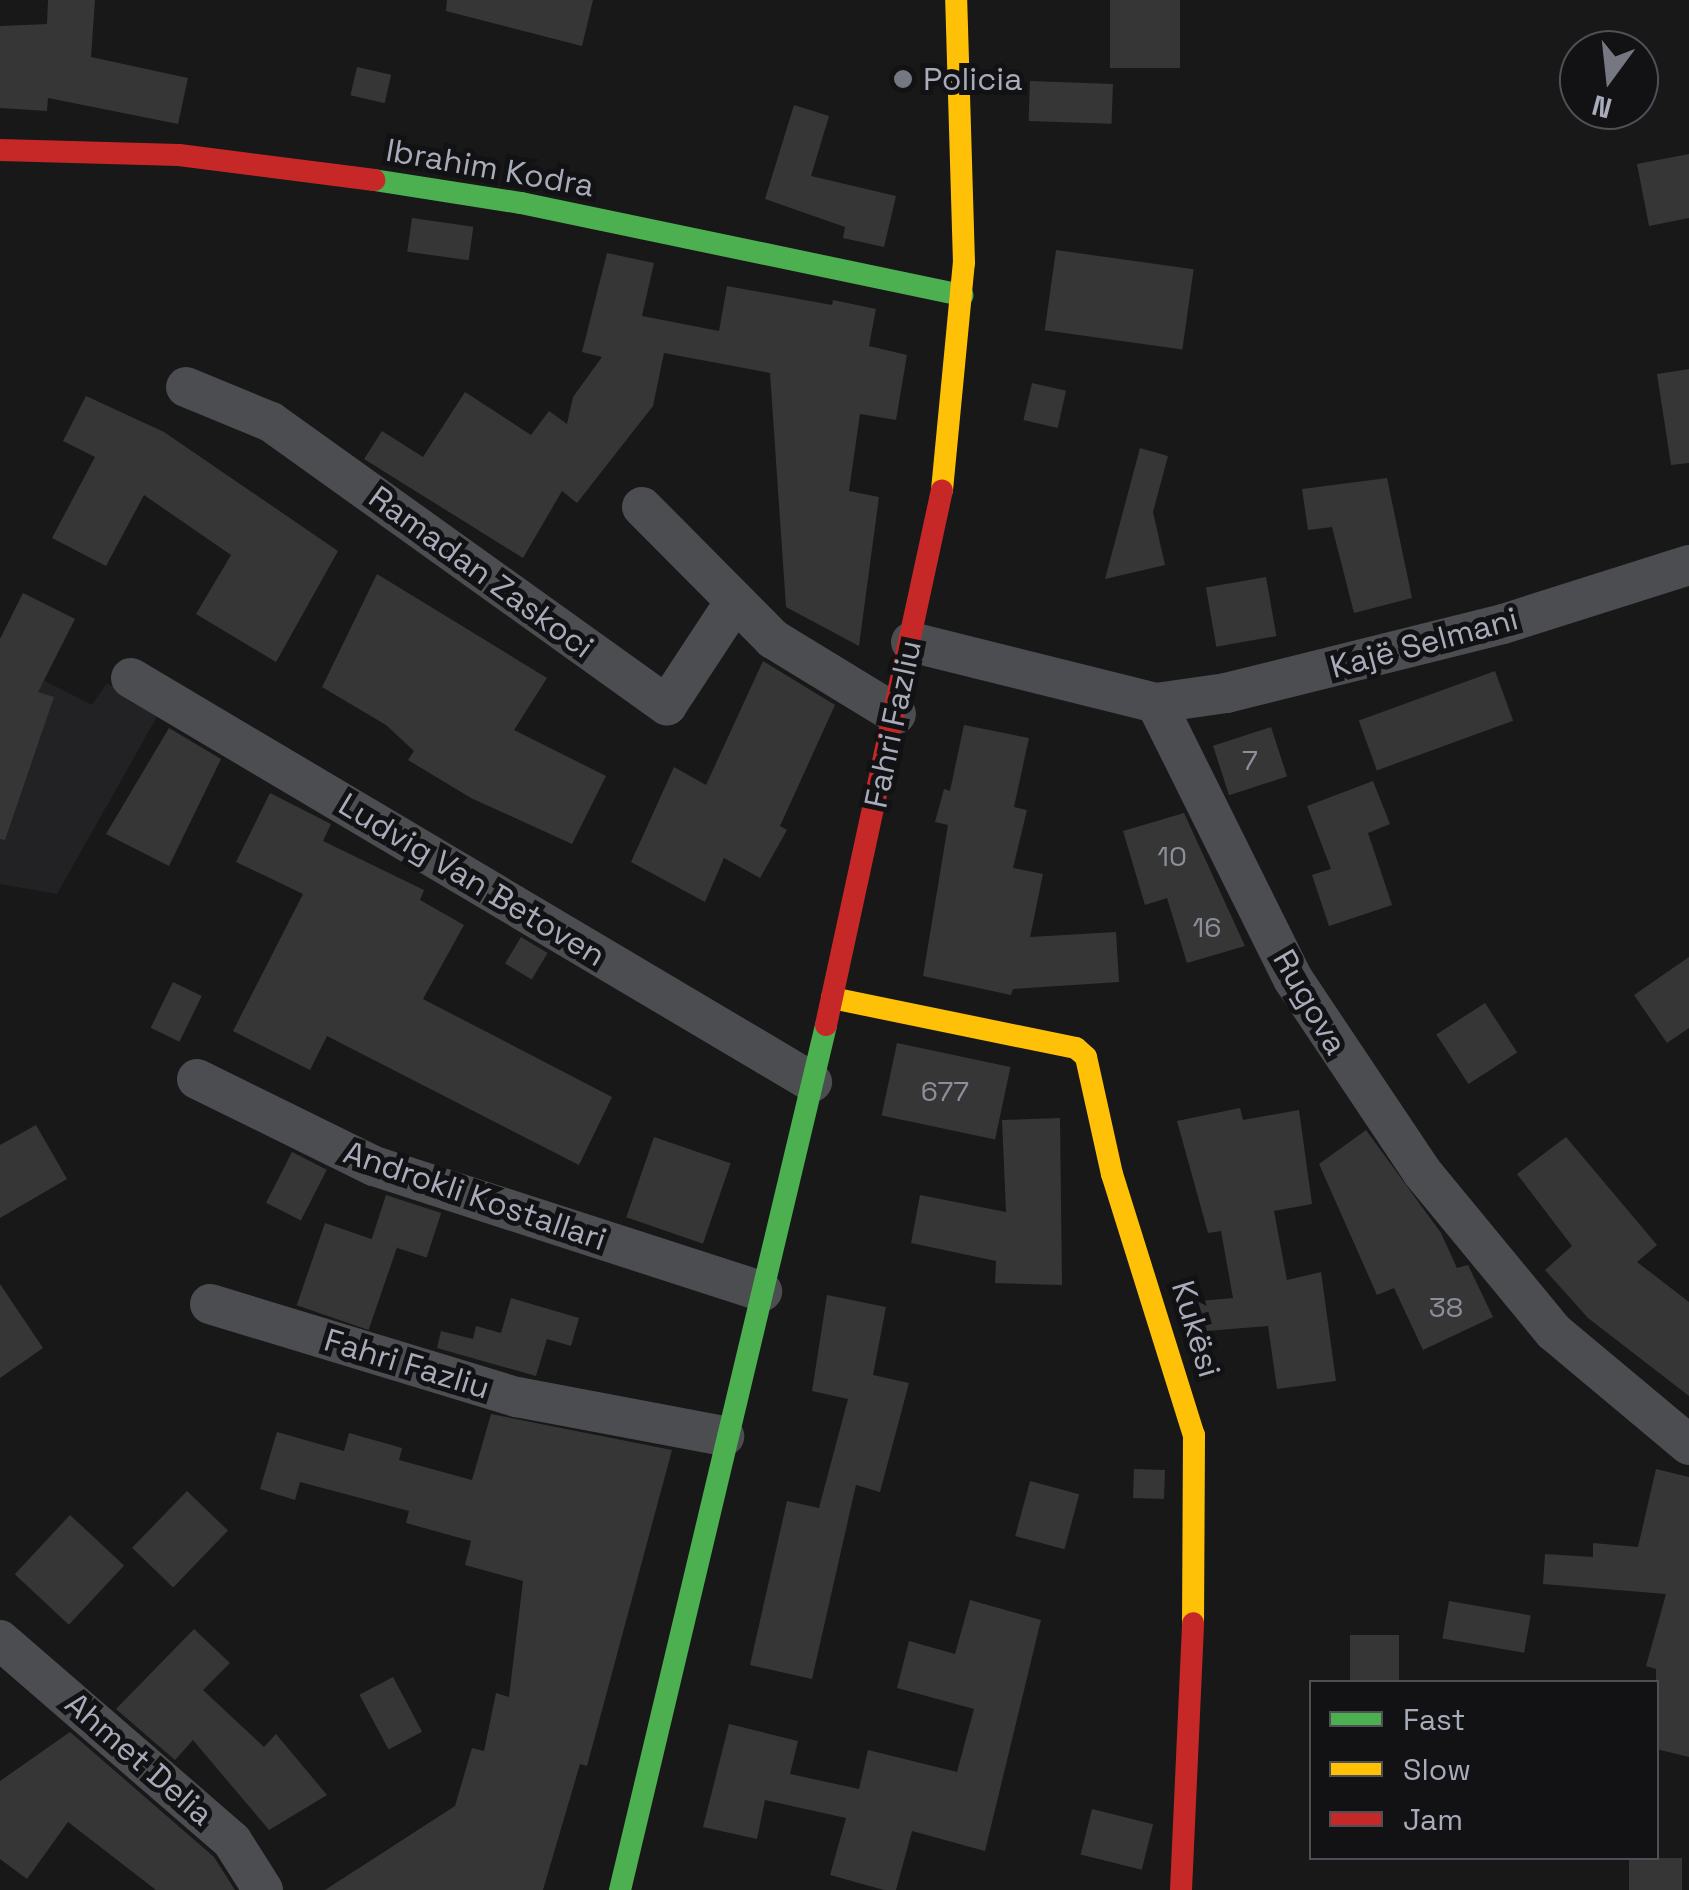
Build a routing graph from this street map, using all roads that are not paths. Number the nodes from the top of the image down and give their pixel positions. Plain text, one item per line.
1 (956, 0) edge
2 (0, 150) edge
3 (963, 295) junction
4 (186, 387) dead end
5 (642, 507) dead end
6 (1689, 566) edge
7 (734, 604) junction
8 (912, 642) junction
9 (131, 678) dead end
10 (1156, 703) junction
11 (896, 714) junction
12 (832, 998) junction
13 (197, 1080) dead end
14 (812, 1082) junction
15 (762, 1291) junction
16 (210, 1304) dead end
17 (724, 1436) junction
18 (1689, 1445) edge
19 (0, 1640) edge
20 (263, 1890) edge
21 (620, 1890) edge
22 (1181, 1890) edge

1 - 3 street, Fahri Fazliu
2 - 3 street, Ibrahim Kodra
3 - 8 street, Fahri Fazliu
4 - 7 street, Ramadan Zaskoci
5 - 7 street
6 - 10 street, Kajë Selmani
7 - 11 street
8 - 10 street
8 - 11 street, Fahri Fazliu
9 - 14 street, Ludvig Van Betoven
10 - 18 street, Rugova
11 - 12 street, Fahri Fazliu
12 - 14 street, Fahri Fazliu
12 - 22 street, Kukësi
13 - 15 street, Androkli Kostallari
14 - 15 street, Fahri Fazliu
15 - 17 street, Fahri Fazliu
16 - 17 street, Fahri Fazliu
17 - 21 street, Fahri Fazliu
19 - 20 street, Ahmet Delia

